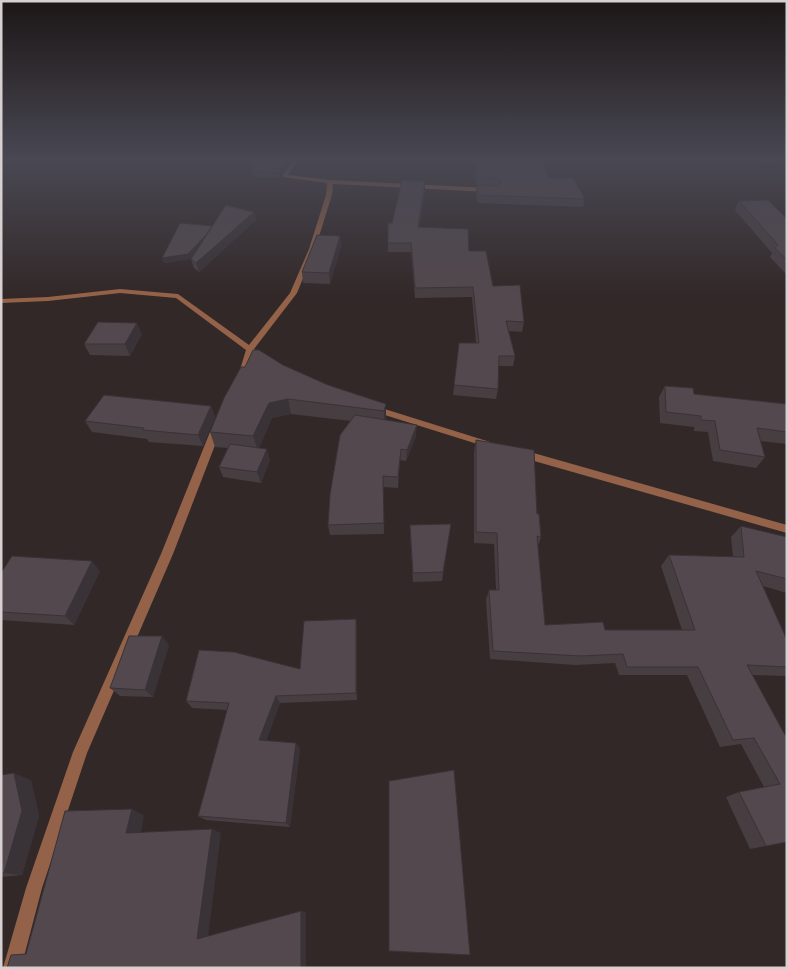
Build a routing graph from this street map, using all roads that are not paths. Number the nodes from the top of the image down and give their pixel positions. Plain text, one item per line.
1 (327, 205) edge
2 (1, 301) edge
3 (250, 349) junction
4 (264, 359) edge
5 (235, 389) edge
6 (361, 404) edge
7 (221, 416) edge
8 (498, 447) edge
9 (517, 453) edge
10 (787, 530) edge
11 (12, 968) edge

1 - 3 street
2 - 3 street
3 - 4 street
3 - 5 street
6 - 8 street
7 - 11 street
9 - 10 street

